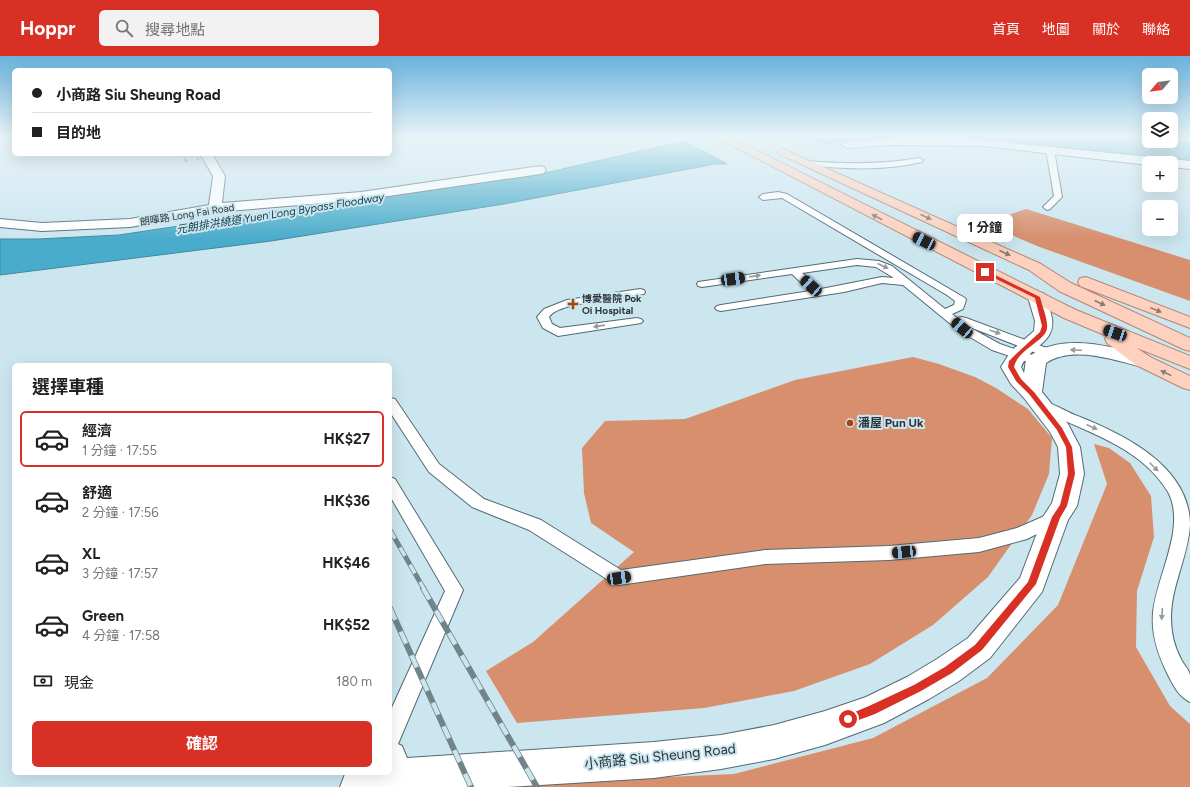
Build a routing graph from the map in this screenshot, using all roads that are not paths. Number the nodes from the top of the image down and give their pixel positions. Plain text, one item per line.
1 (216, 170) edge
2 (540, 170) dead end
3 (786, 170) edge
4 (822, 170) edge
5 (1053, 170) edge
6 (763, 197) dead end
7 (1047, 207) dead end
8 (215, 208) junction
9 (0, 224) edge
10 (1035, 266) junction
11 (794, 271) junction
12 (906, 282) junction
13 (702, 284) dead end
14 (640, 292) dead end
15 (819, 293) junction
16 (1037, 297) junction
17 (722, 308) dead end
18 (945, 313) junction
19 (637, 321) dead end
20 (1190, 323) edge
21 (1100, 328) junction
22 (1190, 345) edge
23 (1032, 353) junction
24 (1143, 361) junction
25 (1190, 363) edge
26 (1190, 384) edge
27 (1035, 398) junction
28 (392, 405) edge
29 (392, 486) edge
30 (1056, 517) junction
31 (1190, 692) edge
32 (392, 732) edge
33 (392, 774) edge

1 - 8 street
2 - 8 street, 朗暉路 Long Fai Road
16 -> 3 main road
4 -> 10 main road
5 - 7 lane
6 - 18 lane
8 - 9 street, 朗暉路 Long Fai Road
10 -> 20 main road
10 -> 22 main road
11 -> 12 lane
13 -> 11 lane
11 - 15 lane
12 - 15 lane
12 - 18 lane
19 -> 14 lane
15 - 17 lane
16 - 21 main road
16 - 23 street
18 - 23 lane
21 - 24 main road
21 - 25 main road
24 -> 23 street
23 - 27 street, 小商路 Siu Sheung Road
26 -> 24 main road
27 - 30 street, 小商路 Siu Sheung Road
27 -> 31 lane
28 - 30 lane
29 - 32 lane
30 - 33 street, 小商路 Siu Sheung Road

